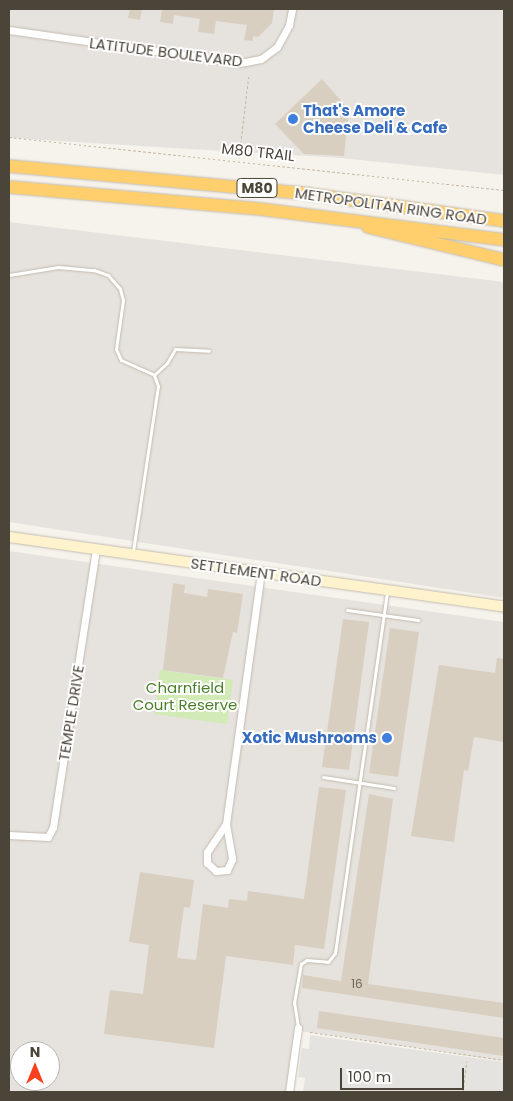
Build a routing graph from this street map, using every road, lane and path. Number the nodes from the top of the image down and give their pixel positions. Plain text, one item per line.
1 (292, 9) edge
2 (9, 30) edge
3 (249, 74) dead end
4 (9, 137) edge
5 (239, 159) junction
6 (9, 166) edge
7 (9, 187) edge
8 (504, 190) edge
9 (426, 209) junction
10 (504, 213) edge
11 (339, 218) junction
12 (504, 221) edge
13 (504, 240) edge
14 (504, 260) edge
15 (9, 275) edge
16 (209, 351) dead end
17 (154, 375) junction
18 (9, 536) edge
19 (96, 549) junction
20 (132, 554) junction
21 (261, 573) junction
22 (387, 591) junction
23 (504, 607) edge
24 (347, 610) dead end
25 (383, 615) junction
26 (418, 620) dead end
27 (323, 777) dead end
28 (359, 782) junction
29 (394, 788) dead end
30 (226, 824) junction
31 (9, 835) edge
32 (298, 1028) joint
33 (310, 1032) dead end
34 (504, 1060) edge
35 (467, 1061) dead end
36 (289, 1092) edge
37 (463, 1092) edge

1 - 2 street, LATITUDE BOULEVARD
3 - 5 path
4 - 5 path, M80 TRAIL
5 - 8 path, M80 TRAIL
6 - 9 highway, METROPOLITAN RING ROAD / M80
7 - 11 highway, METROPOLITAN RING ROAD / M80
9 - 10 highway
9 - 12 highway, METROPOLITAN RING ROAD / M80
11 - 13 highway, METROPOLITAN RING ROAD / M80
11 - 14 highway
15 - 17 lane
16 - 17 lane
17 - 20 lane
18 - 19 main road, SETTLEMENT ROAD
19 - 20 main road, SETTLEMENT ROAD
19 - 31 street, TEMPLE DRIVE
20 - 21 main road, SETTLEMENT ROAD
21 - 22 main road, SETTLEMENT ROAD
21 - 30 street
22 - 23 main road, SETTLEMENT ROAD
22 - 25 lane
24 - 25 lane
25 - 26 lane
25 - 28 lane
27 - 28 lane
28 - 29 lane
28 - 32 lane
30 - 30 street
32 - 36 street
33 - 34 path
35 - 37 path

